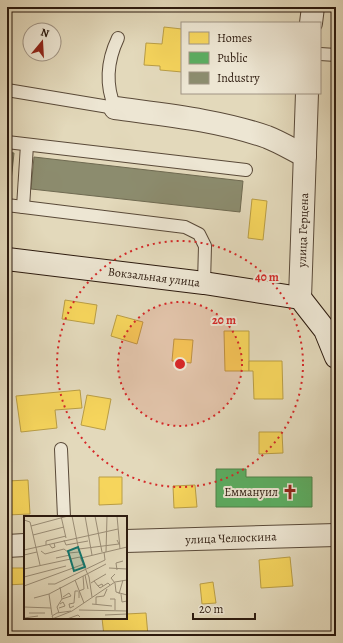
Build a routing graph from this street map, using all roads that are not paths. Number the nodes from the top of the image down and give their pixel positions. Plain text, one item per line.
1 (313, 7) edge
2 (311, 22) edge
3 (118, 38) dead end
4 (321, 54) edge
5 (336, 55) edge
6 (7, 90) edge
7 (307, 94) edge
8 (115, 108) junction
9 (7, 142) edge
10 (27, 145) junction
11 (306, 156) junction
12 (246, 170) dead end
13 (7, 205) edge
14 (23, 207) junction
15 (7, 259) edge
16 (204, 283) junction
17 (300, 298) junction
18 (330, 331) edge
19 (336, 357) edge
20 (61, 449) dead end
21 (64, 516) edge
22 (336, 535) edge
23 (127, 541) edge
24 (24, 545) edge
25 (7, 546) edge

1 - 2 street
3 - 8 lane
4 - 5 lane
6 - 8 lane
7 - 11 street, улица Герцена
8 - 11 street
9 - 10 lane
10 - 12 lane
10 - 14 lane
11 - 17 street, улица Герцена
13 - 14 lane
14 - 16 lane
15 - 16 street, Вокзальная улица
16 - 17 street, Вокзальная улица
17 - 18 street
18 - 19 street
20 - 21 lane
22 - 23 street, улица Челюскина
24 - 25 street

